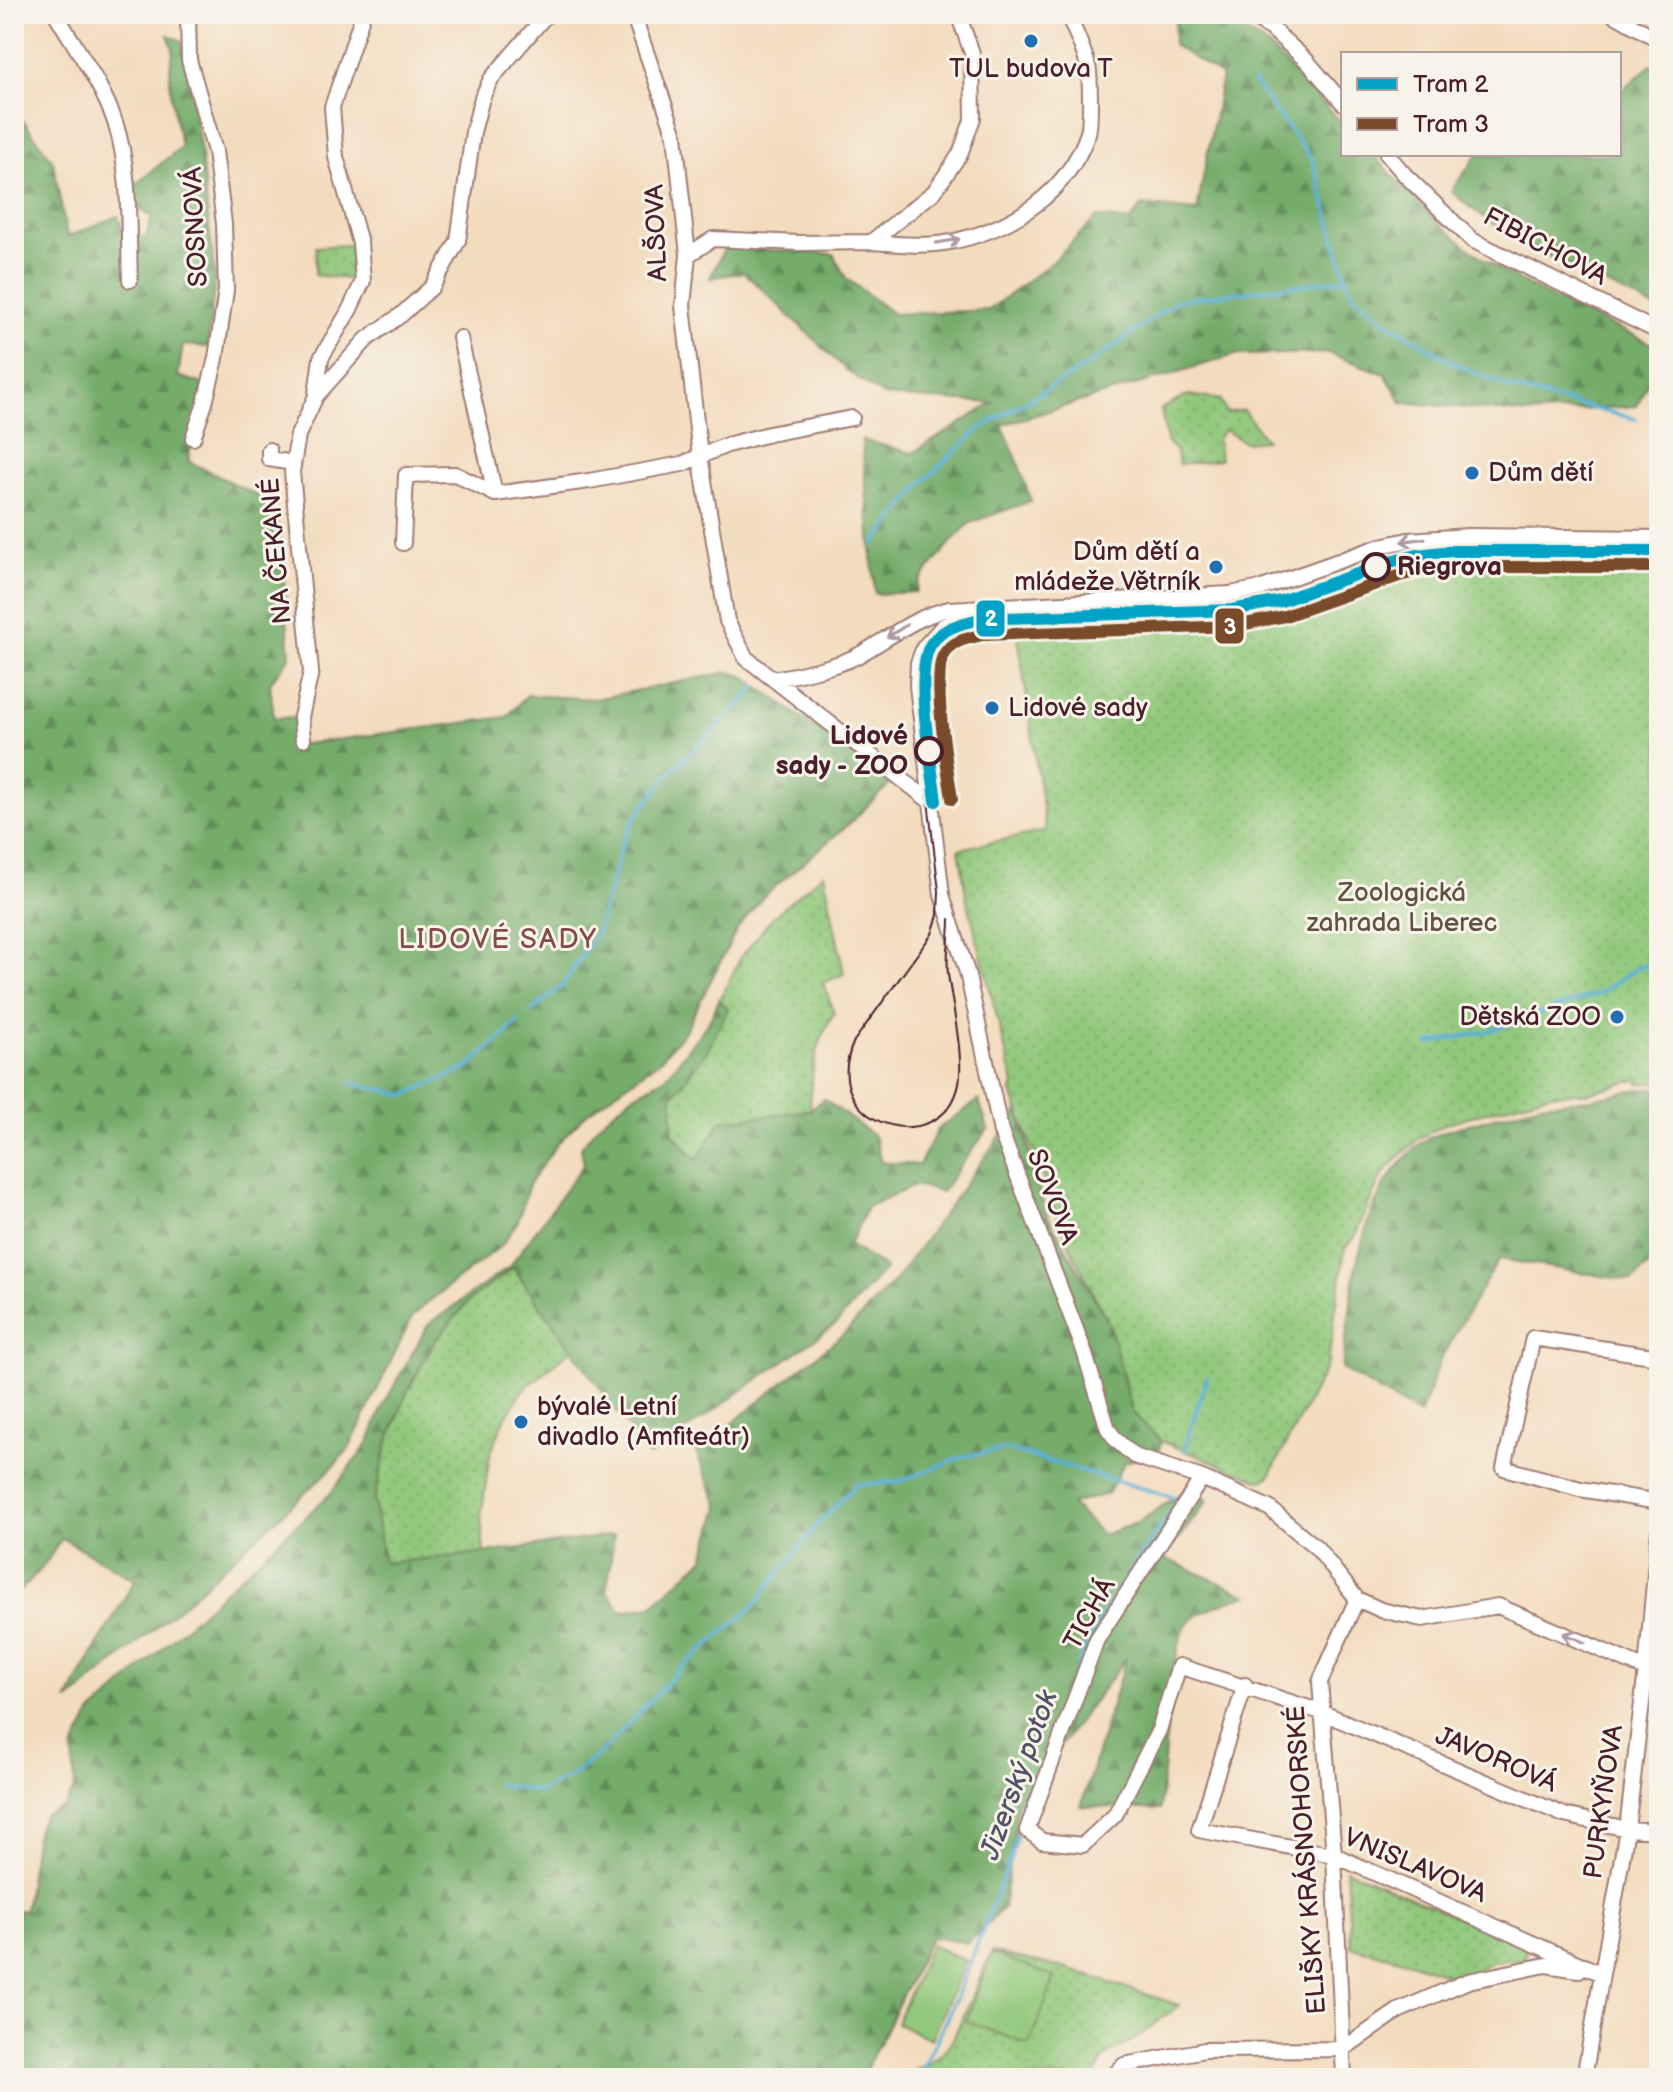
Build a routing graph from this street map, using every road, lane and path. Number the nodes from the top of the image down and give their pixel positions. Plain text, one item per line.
1 (56, 14) edge
2 (188, 14) edge
3 (363, 14) edge
4 (547, 14) edge
5 (633, 14) edge
6 (958, 14) edge
7 (1068, 14) edge
8 (1246, 14) edge
9 (1613, 14) edge
10 (1659, 40) edge
11 (1341, 101) edge
12 (1389, 156) edge
13 (871, 242) junction
14 (688, 255) junction
15 (130, 280) dead end
16 (1659, 332) edge
17 (460, 338) dead end
18 (316, 396) junction
19 (852, 418) dead end
20 (193, 438) dead end
21 (267, 456) dead end
22 (700, 456) junction
23 (293, 463) junction
24 (495, 494) junction
25 (1659, 538) edge
26 (403, 543) dead end
27 (992, 606) junction
28 (774, 679) junction
29 (303, 739) dead end
30 (930, 801) junction
31 (1659, 1357) edge
32 (1202, 1478) junction
33 (1659, 1502) edge
34 (1659, 1531) edge
35 (1357, 1599) junction
36 (1646, 1669) junction
37 (1245, 1685) junction
38 (1321, 1712) junction
39 (1627, 1829) junction
40 (1027, 1830) joint
41 (1659, 1831) edge
42 (1334, 1855) junction
43 (1602, 1974) junction
44 (1343, 2049) junction
45 (1116, 2073) dead end
46 (1344, 2078) edge
47 (1584, 2078) edge

1 - 15 street
2 - 20 street, SOSNOVÁ
3 - 18 street
4 - 18 street, NA ČEKANÉ
5 - 14 street, ALŠOVA
6 - 13 street
13 -> 7 street
8 - 11 street
9 - 10 street
12 - 16 street, FIBICHOVA
13 - 14 street
14 - 22 street, ALŠOVA
17 - 24 street
18 - 23 street, NA ČEKANÉ
19 - 22 street
21 - 23 street
22 - 24 street
22 - 28 street, ALŠOVA
23 - 29 street, NA ČEKANÉ
24 - 26 street
25 -> 27 street
27 -> 28 street
27 - 30 street
28 - 30 street
30 - 32 street, SOVOVA
31 - 33 street
32 - 35 street, SOVOVA
32 - 40 street, TICHÁ
34 - 36 street, PURKYŇOVA
36 -> 35 street
35 - 38 street, ELIŠKY KRÁSNOHORSKÉ
36 - 39 street, PURKYŇOVA
37 - 38 street, JAVOROVÁ
37 - 40 street, JAVOROVÁ
37 - 42 street, VNISLAVOVA
38 - 39 street, JAVOROVÁ
38 - 42 street, ELIŠKY KRÁSNOHORSKÉ
39 - 41 street, JAVOROVÁ
39 - 43 street, PURKYŇOVA
42 - 43 street, VNISLAVOVA
42 - 44 street, ELIŠKY KRÁSNOHORSKÉ
43 - 44 street
43 - 47 street, PURKYŇOVA
44 - 45 street
44 - 46 street, ELIŠKY KRÁSNOHORSKÉ

